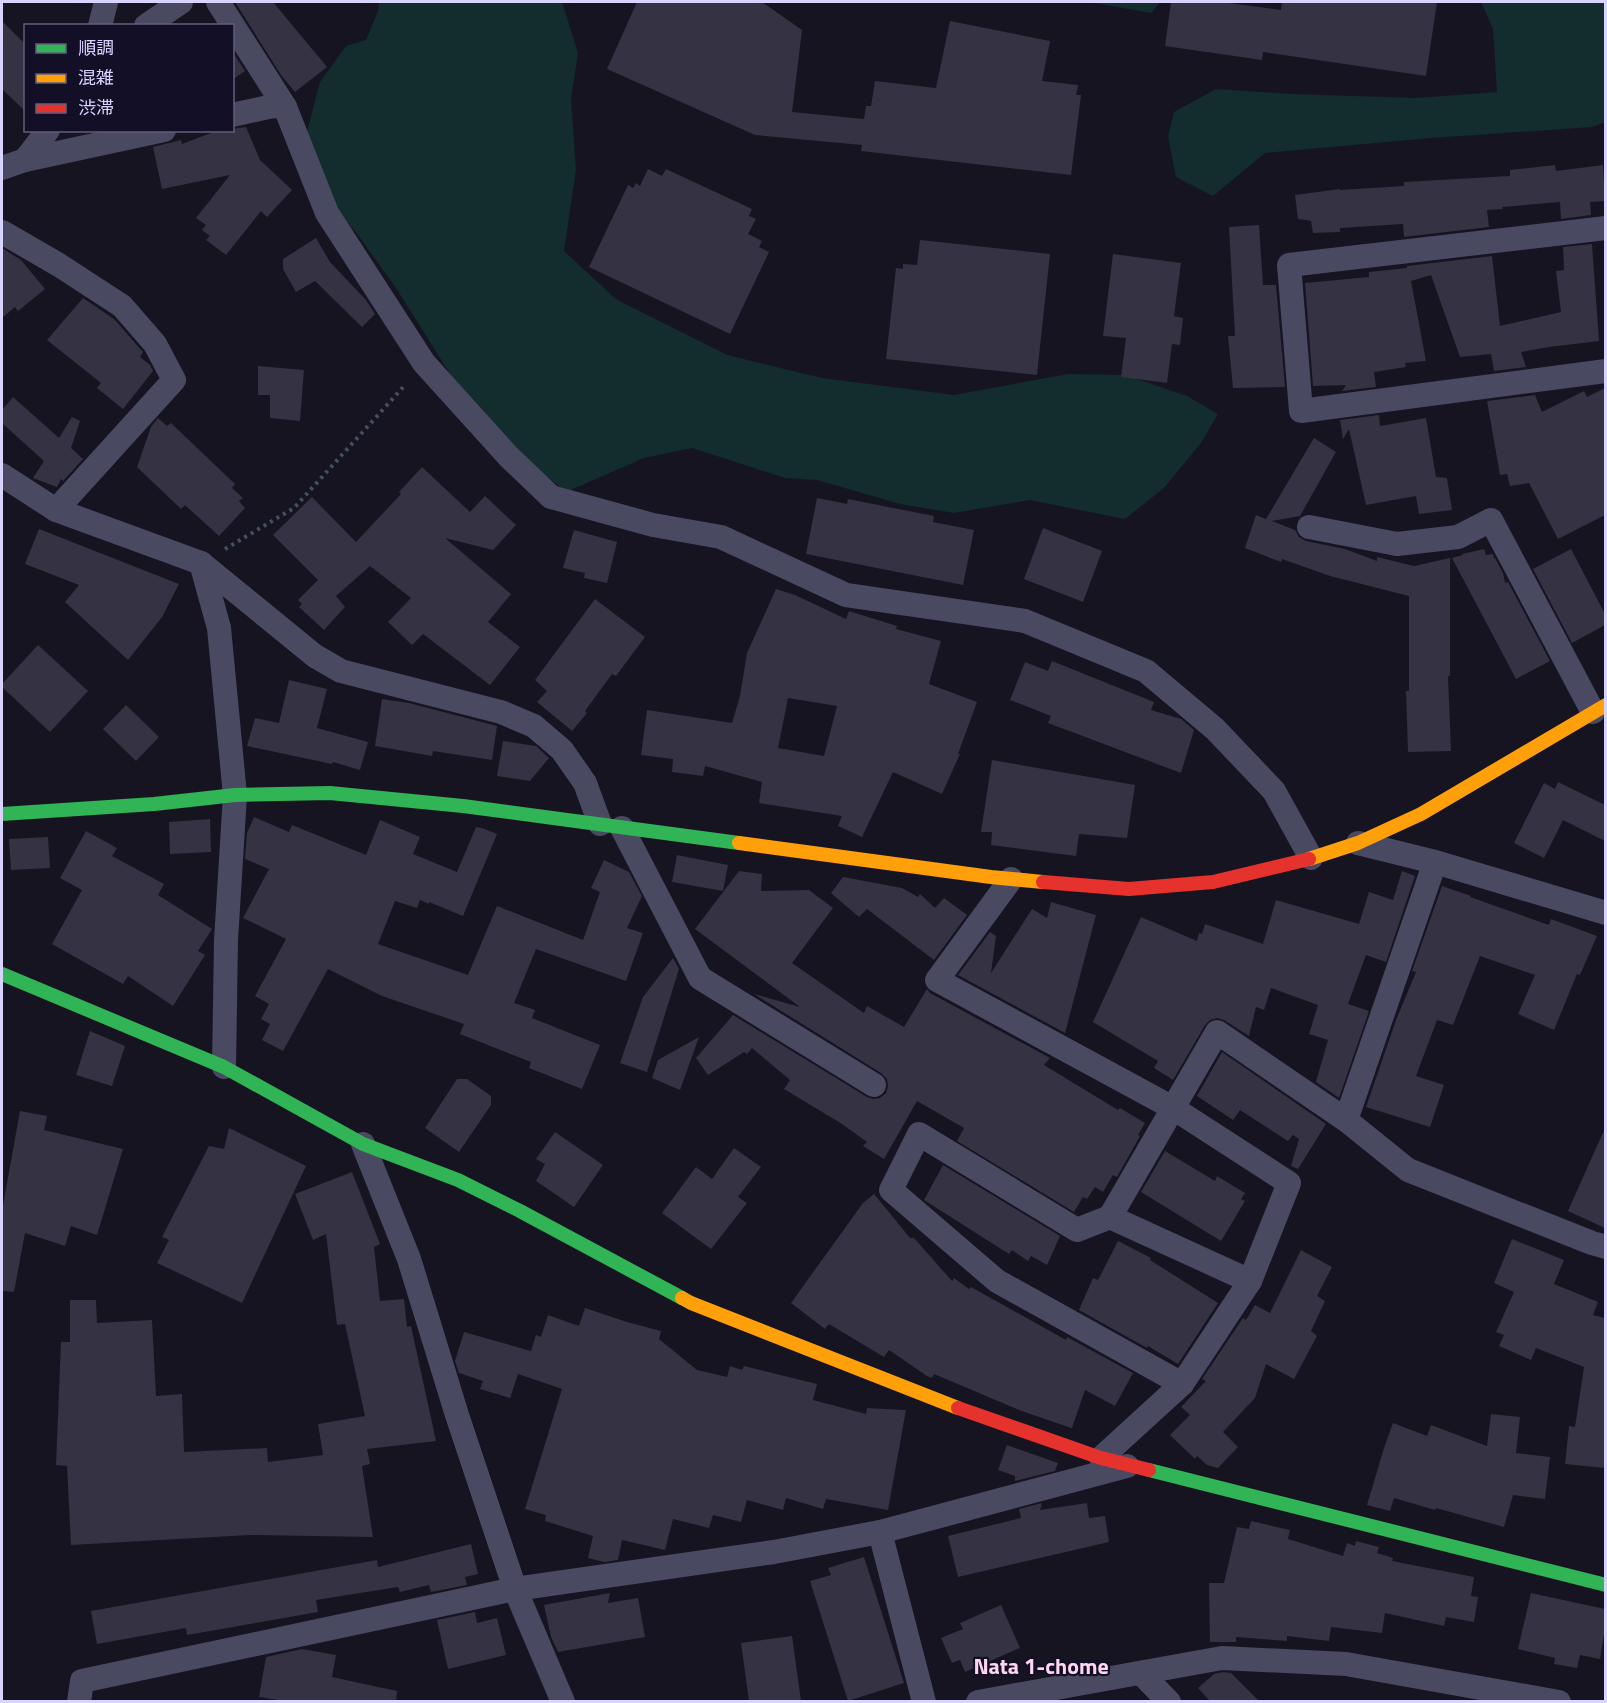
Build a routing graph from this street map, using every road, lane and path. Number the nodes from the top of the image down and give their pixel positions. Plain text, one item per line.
1 (106, 2) edge
2 (181, 2) edge
3 (218, 2) edge
4 (100, 24) edge
5 (149, 24) edge
6 (232, 24) edge
7 (234, 27) edge
8 (285, 107) junction
9 (234, 115) edge
10 (46, 132) edge
11 (155, 132) edge
12 (25, 160) junction
13 (2, 168) edge
14 (1605, 228) edge
15 (2, 232) edge
16 (424, 363) junction
17 (1605, 371) edge
18 (2, 475) edge
19 (57, 510) junction
20 (1309, 527) dead end
21 (201, 563) junction
22 (1599, 709) edge
23 (235, 795) junction
24 (2, 814) edge
25 (611, 826) junction
26 (1358, 843) junction
27 (1311, 858) junction
28 (1435, 862) junction
29 (1011, 879) junction
30 (1605, 913) edge
31 (2, 974) edge
32 (224, 1067) junction
33 (874, 1085) dead end
34 (1173, 1108) junction
35 (1346, 1120) junction
36 (363, 1144) junction
37 (1110, 1217) junction
38 (1605, 1247) edge
39 (1250, 1281) junction
40 (1182, 1384) junction
41 (1101, 1458) junction
42 (1132, 1466) junction
43 (880, 1532) junction
44 (1605, 1585) edge
45 (515, 1589) junction
46 (1141, 1673) junction
47 (80, 1701) edge
48 (563, 1701) edge
49 (924, 1701) edge
50 (978, 1701) edge
51 (1169, 1701) edge
52 (1559, 1701) edge

1 - 4 street
2 - 5 street
3 - 6 street
7 - 8 street
8 - 9 street
8 - 16 street
10 - 12 street
11 - 12 street
12 - 13 street
14 - 17 street
15 - 19 street
16 - 21 path
16 - 27 street
18 - 19 street
19 - 21 street
20 - 22 street
21 - 23 street
21 - 25 street
22 - 26 street
23 - 24 street
23 - 25 street
23 - 32 street
25 - 29 street
25 - 33 street
26 - 27 street
26 - 28 street
27 - 29 street
28 - 30 street
28 - 35 street
29 - 34 street
31 - 32 street
32 - 36 street
34 - 35 street
34 - 37 street
34 - 39 street
35 - 38 street
36 - 41 street
36 - 45 street
37 - 39 street
37 - 40 street
39 - 40 street
40 - 41 street
41 - 42 street
42 - 43 street
42 - 44 street
43 - 45 street
43 - 49 street
45 - 47 street
45 - 48 street
46 - 50 street
46 - 51 street
46 - 52 street

